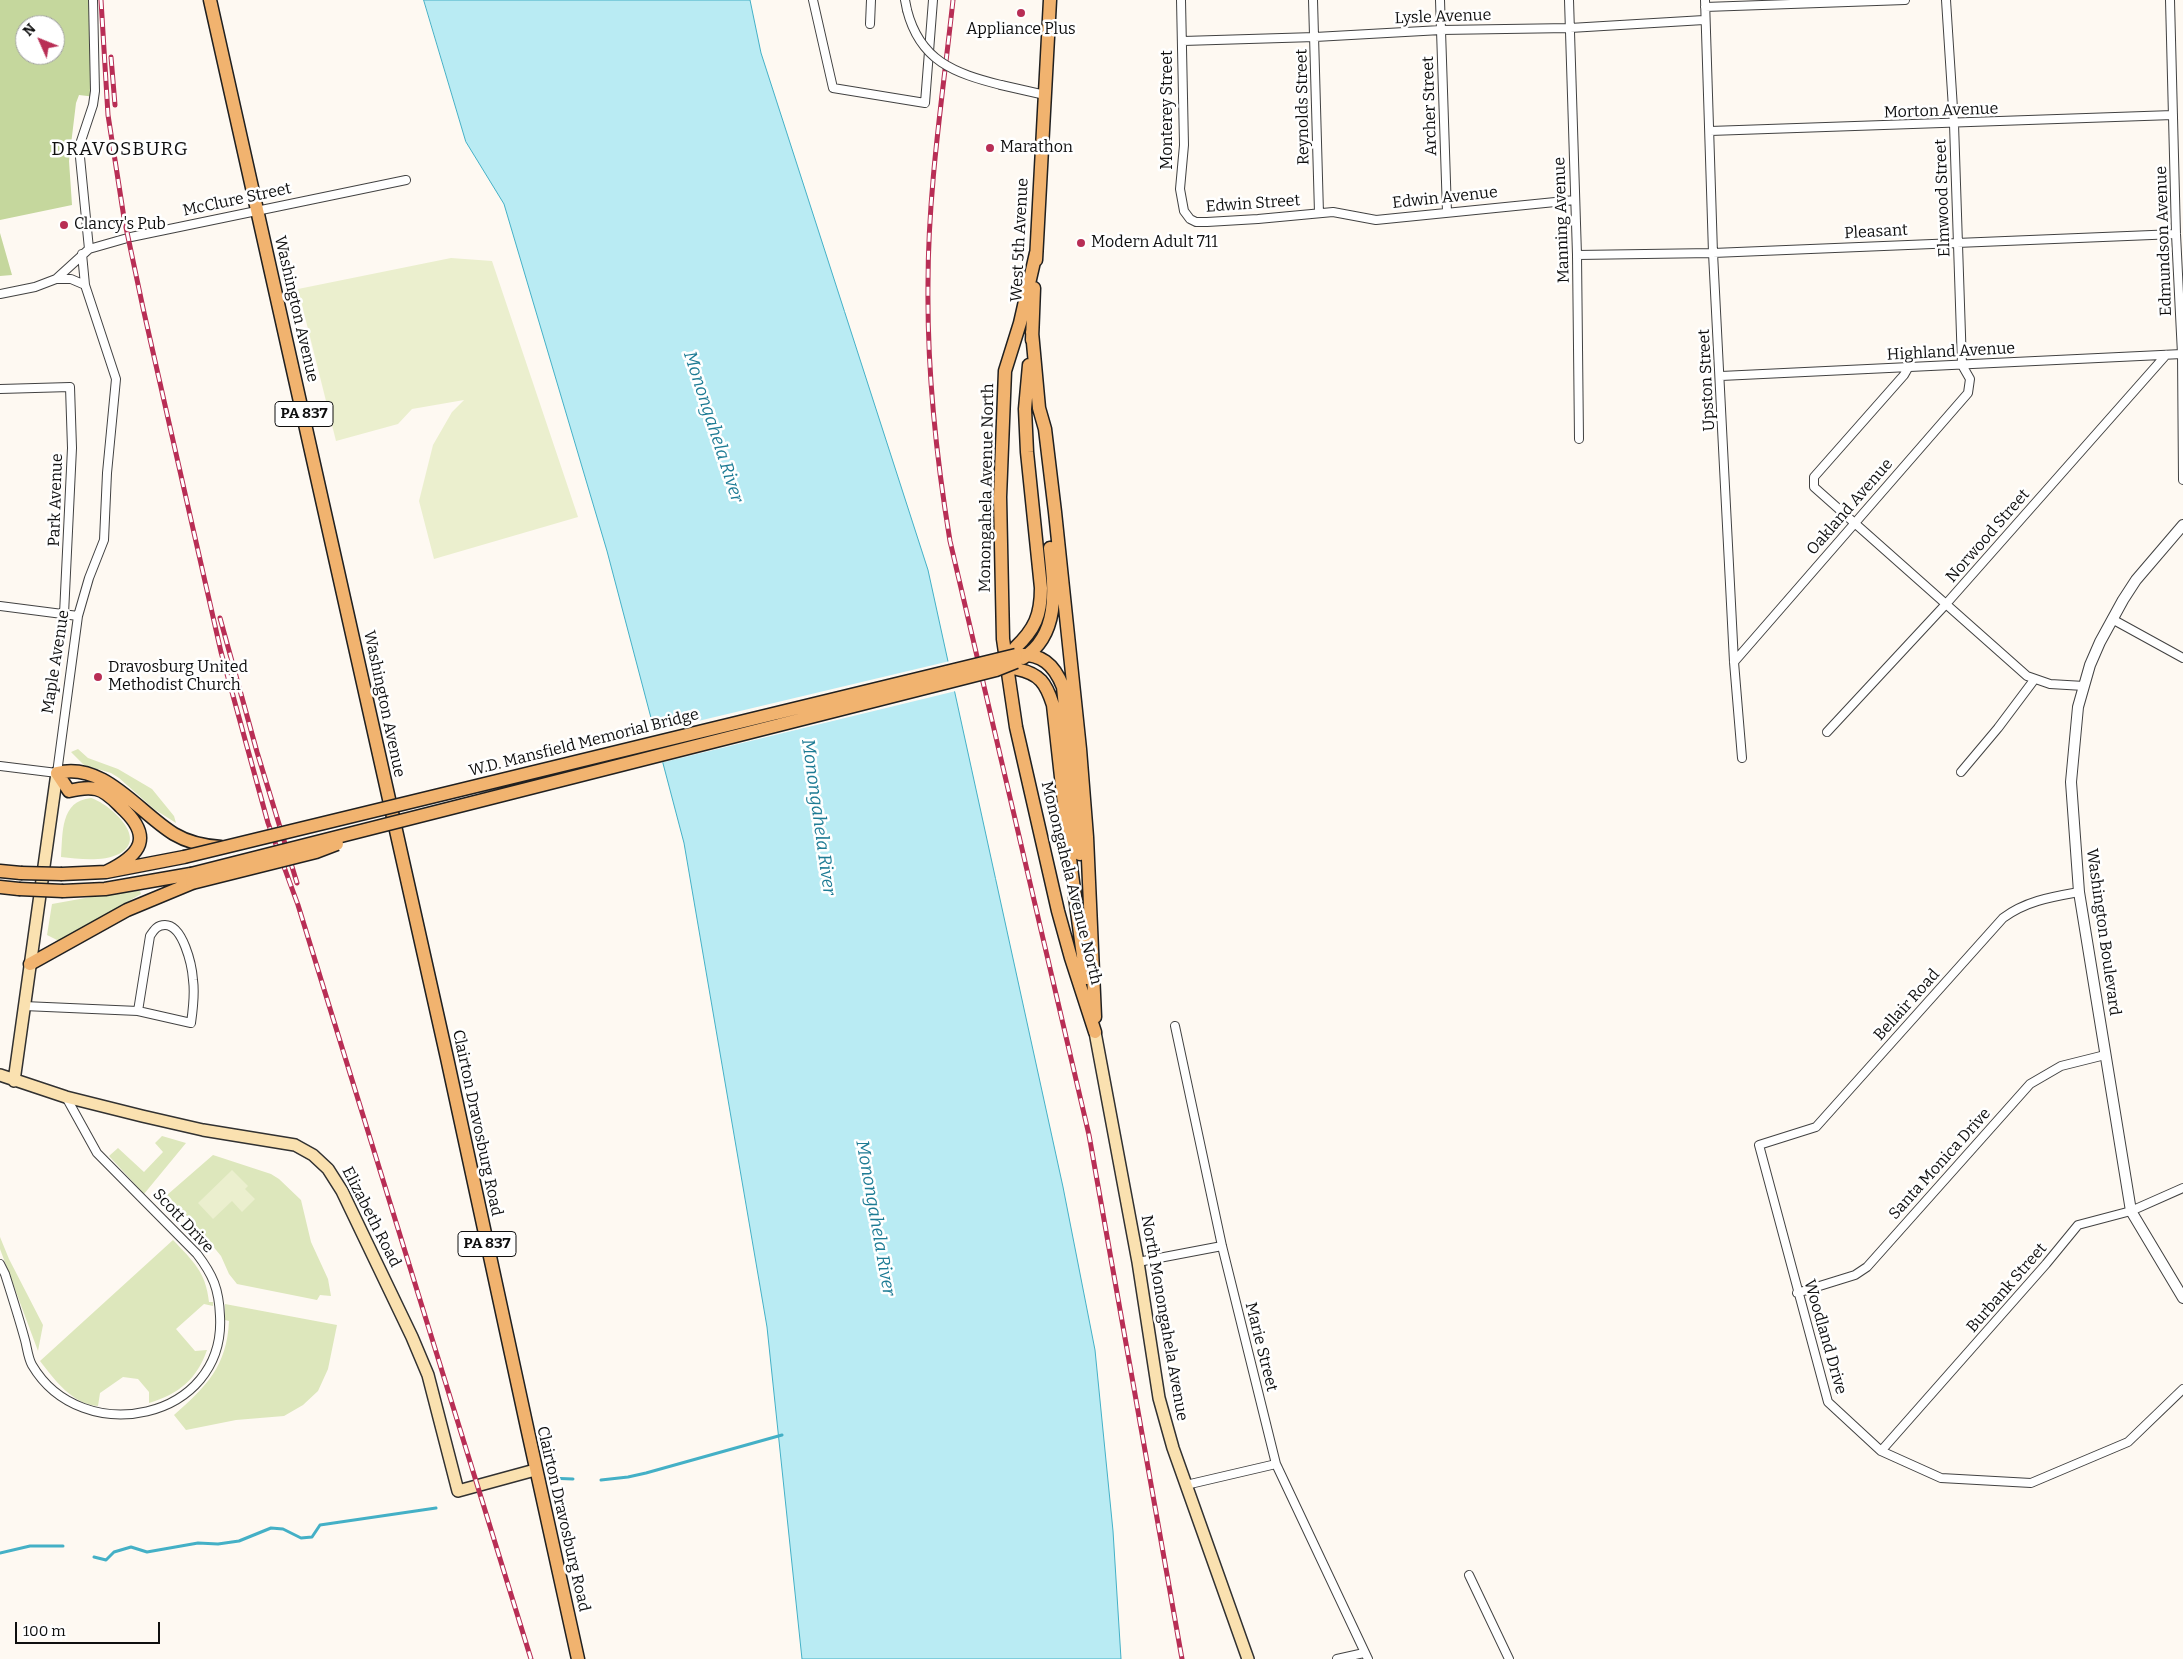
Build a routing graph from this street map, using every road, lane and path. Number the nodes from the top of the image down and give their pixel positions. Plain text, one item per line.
1 (93, 0) edge
2 (210, 0) edge
3 (813, 0) edge
4 (871, 0) edge
5 (905, 0) edge
6 (933, 0) edge
7 (1050, 0) edge
8 (1181, 0) edge
9 (1314, 0) edge
10 (1440, 0) edge
11 (1569, 0) edge
12 (1905, 0) edge
13 (1946, 0) edge
14 (2170, 0) edge
15 (1705, 3) edge
16 (1704, 20) junction
17 (870, 24) dead end
18 (1570, 28) junction
19 (1440, 30) junction
20 (1315, 37) junction
21 (1183, 41) junction
22 (1046, 95) junction
23 (2173, 115) junction
24 (1954, 124) junction
25 (1710, 131) junction
26 (2183, 172) edge
27 (2174, 173) junction
28 (406, 180) dead end
29 (1575, 200) junction
30 (256, 210) junction
31 (1447, 212) junction
32 (1319, 213) junction
33 (1190, 219) joint
34 (2176, 234) junction
35 (1958, 242) junction
36 (86, 252) junction
37 (1036, 253) junction
38 (1713, 253) junction
39 (1577, 255) junction
40 (56, 279) junction
41 (85, 285) junction
42 (0, 294) edge
43 (1032, 332) junction
44 (2182, 354) edge
45 (2166, 355) junction
46 (1962, 365) junction
47 (1908, 368) junction
48 (1721, 376) junction
49 (0, 389) edge
50 (1039, 408) junction
51 (1579, 439) dead end
52 (2183, 480) edge
53 (1854, 524) junction
54 (2183, 525) edge
55 (1946, 604) junction
56 (0, 606) edge
57 (64, 614) junction
58 (78, 616) junction
59 (2112, 619) junction
60 (1030, 654) junction
61 (2183, 658) edge
62 (1016, 659) junction
63 (1734, 662) junction
64 (994, 665) junction
65 (2034, 680) junction
66 (2084, 686) junction
67 (1827, 732) dead end
68 (1742, 758) dead end
69 (0, 766) edge
70 (1961, 772) dead end
71 (57, 773) junction
72 (399, 824) junction
73 (226, 848) junction
74 (0, 871) edge
75 (106, 872) junction
76 (192, 879) junction
77 (0, 887) edge
78 (2079, 892) junction
79 (1090, 923) junction
80 (30, 964) junction
81 (24, 1006) junction
82 (138, 1012) junction
83 (1175, 1026) dead end
84 (1095, 1032) junction
85 (2105, 1055) junction
86 (0, 1075) edge
87 (14, 1081) junction
88 (66, 1096) junction
89 (1759, 1145) joint
90 (2183, 1188) edge
91 (2131, 1210) junction
92 (1222, 1246) junction
93 (1138, 1262) junction
94 (0, 1264) edge
95 (1797, 1293) junction
96 (2183, 1298) edge
97 (2183, 1390) edge
98 (1881, 1451) junction
99 (1276, 1464) junction
100 (535, 1470) junction
101 (1186, 1485) junction
102 (1469, 1575) dead end
103 (1366, 1656) edge
104 (578, 1659) edge
105 (1248, 1659) edge
106 (1338, 1659) edge
107 (1509, 1659) edge

1 - 36 street, Maple Avenue
2 - 30 main road, Washington Avenue / PA 837
3 - 6 street
4 - 17 street
5 - 22 street, bridge
7 - 22 main road, West 5th Avenue
8 - 21 street, Monterey Street
9 - 20 street, Reynolds Street
10 - 19 street, Archer Street
11 - 18 street, Manning Avenue
12 - 15 street
13 - 24 street, Elmwood Street
14 - 23 street, Edmundson Avenue
15 - 16 street, Upston Street
16 - 18 street, Lysle Avenue
16 - 25 street, Upston Street
18 - 19 street, Lysle Avenue
18 - 29 street, Manning Avenue
19 - 20 street, Lysle Avenue
19 - 31 street, Archer Street
20 - 21 street, Lysle Avenue
20 - 32 street, Reynolds Street
21 - 33 street, Monterey Street
22 - 37 main road, West 5th Avenue
23 - 24 street, Morton Avenue
23 - 27 street, Edmundson Avenue
24 - 25 street, Morton Avenue
24 - 35 street, Elmwood Street
25 - 38 street, Upston Street
26 - 27 street
27 - 34 street, Edmundson Avenue
28 - 30 street, McClure Street
29 - 31 street, Edwin Avenue
29 - 39 street, Manning Avenue
30 - 36 street, McClure Street
30 - 72 main road, Washington Avenue / PA 837
31 - 32 street, Edwin Avenue
32 - 33 street, Edwin Street
34 - 35 street, Pleasant
34 - 44 street, Edmundson Avenue
35 - 38 street, Pleasant
35 - 46 street, Elmwood Street
36 - 40 street, McClure Street
36 - 41 street, Maple Avenue
37 - 43 main road, West 5th Avenue
37 - 84 main road, Monongahela Avenue North
38 - 39 street, Pleasant
38 - 48 street, Upston Street
39 - 51 street, Manning Avenue
40 - 41 street, McClure Street
40 - 42 street, McClure Street
41 - 58 street, Maple Avenue
43 - 50 main road, Monongahela Avenue North
43 - 62 main road
44 - 45 street, Highland Avenue
44 - 52 street, Edmundson Avenue
45 - 46 street, Highland Avenue
45 - 55 street, Norwood Street
46 - 47 street, Highland Avenue
46 - 53 street, Oakland Avenue
47 - 48 street, Highland Avenue
47 - 53 street
48 - 63 street, Upston Street
49 - 57 street, Park Avenue
50 - 60 main road
50 - 79 main road, Monongahela Avenue North
53 - 55 street
53 - 63 street, Oakland Avenue
54 - 59 street, Washington Boulevard
55 - 65 street
55 - 67 street, Norwood Street
56 - 57 street
57 - 58 street
58 - 71 street, Maple Avenue
59 - 61 street
59 - 66 street, Washington Boulevard
60 - 62 main road
60 - 79 main road
62 - 64 main road, bridge
62 - 64 main road
62 - 84 main road
63 - 68 street, Upston Street
64 - 72 main road, W.D. Mansfield Memorial Bridge, bridge
64 - 73 main road, W.D. Mansfield Memorial Bridge, bridge
65 - 66 street
65 - 70 street
66 - 78 street, Washington Boulevard
69 - 71 street
71 - 73 main road, bridge
71 - 75 main road
71 - 80 main road, Maple Avenue
72 - 76 main road, W.D. Mansfield Memorial Bridge, bridge
72 - 100 main road, Clairton Dravosburg Road / PA 837
73 - 75 main road, W.D. Mansfield Memorial Bridge, bridge
74 - 75 main road, W.D. Mansfield Memorial Bridge, bridge
76 - 77 main road, bridge
76 - 80 main road
78 - 85 street, Washington Boulevard
78 - 89 street, Bellair Road
79 - 84 main road, Monongahela Avenue North
80 - 81 main road, Maple Avenue
81 - 82 street
81 - 87 main road, Maple Avenue
82 - 82 street
83 - 92 street, Marie Street
84 - 93 main road, North Monongahela Avenue
85 - 91 street, Washington Boulevard
85 - 95 street, Santa Monica Drive
86 - 87 main road, Elizabeth Road
87 - 88 main road, Elizabeth Road
88 - 94 street, Scott Drive
88 - 100 main road, Elizabeth Road
89 - 95 street, Woodland Drive
90 - 91 street, Burbank Street
91 - 96 street, Washington Boulevard
91 - 98 street, Burbank Street
92 - 93 street
92 - 99 street, Marie Street
93 - 101 main road, North Monongahela Avenue
95 - 98 street, Woodland Drive
97 - 98 street, Woodland Drive
99 - 101 street
99 - 103 street, Marie Street
100 - 104 main road, Clairton Dravosburg Road / PA 837
101 - 105 main road, North Monongahela Avenue
102 - 107 street
103 - 106 street

